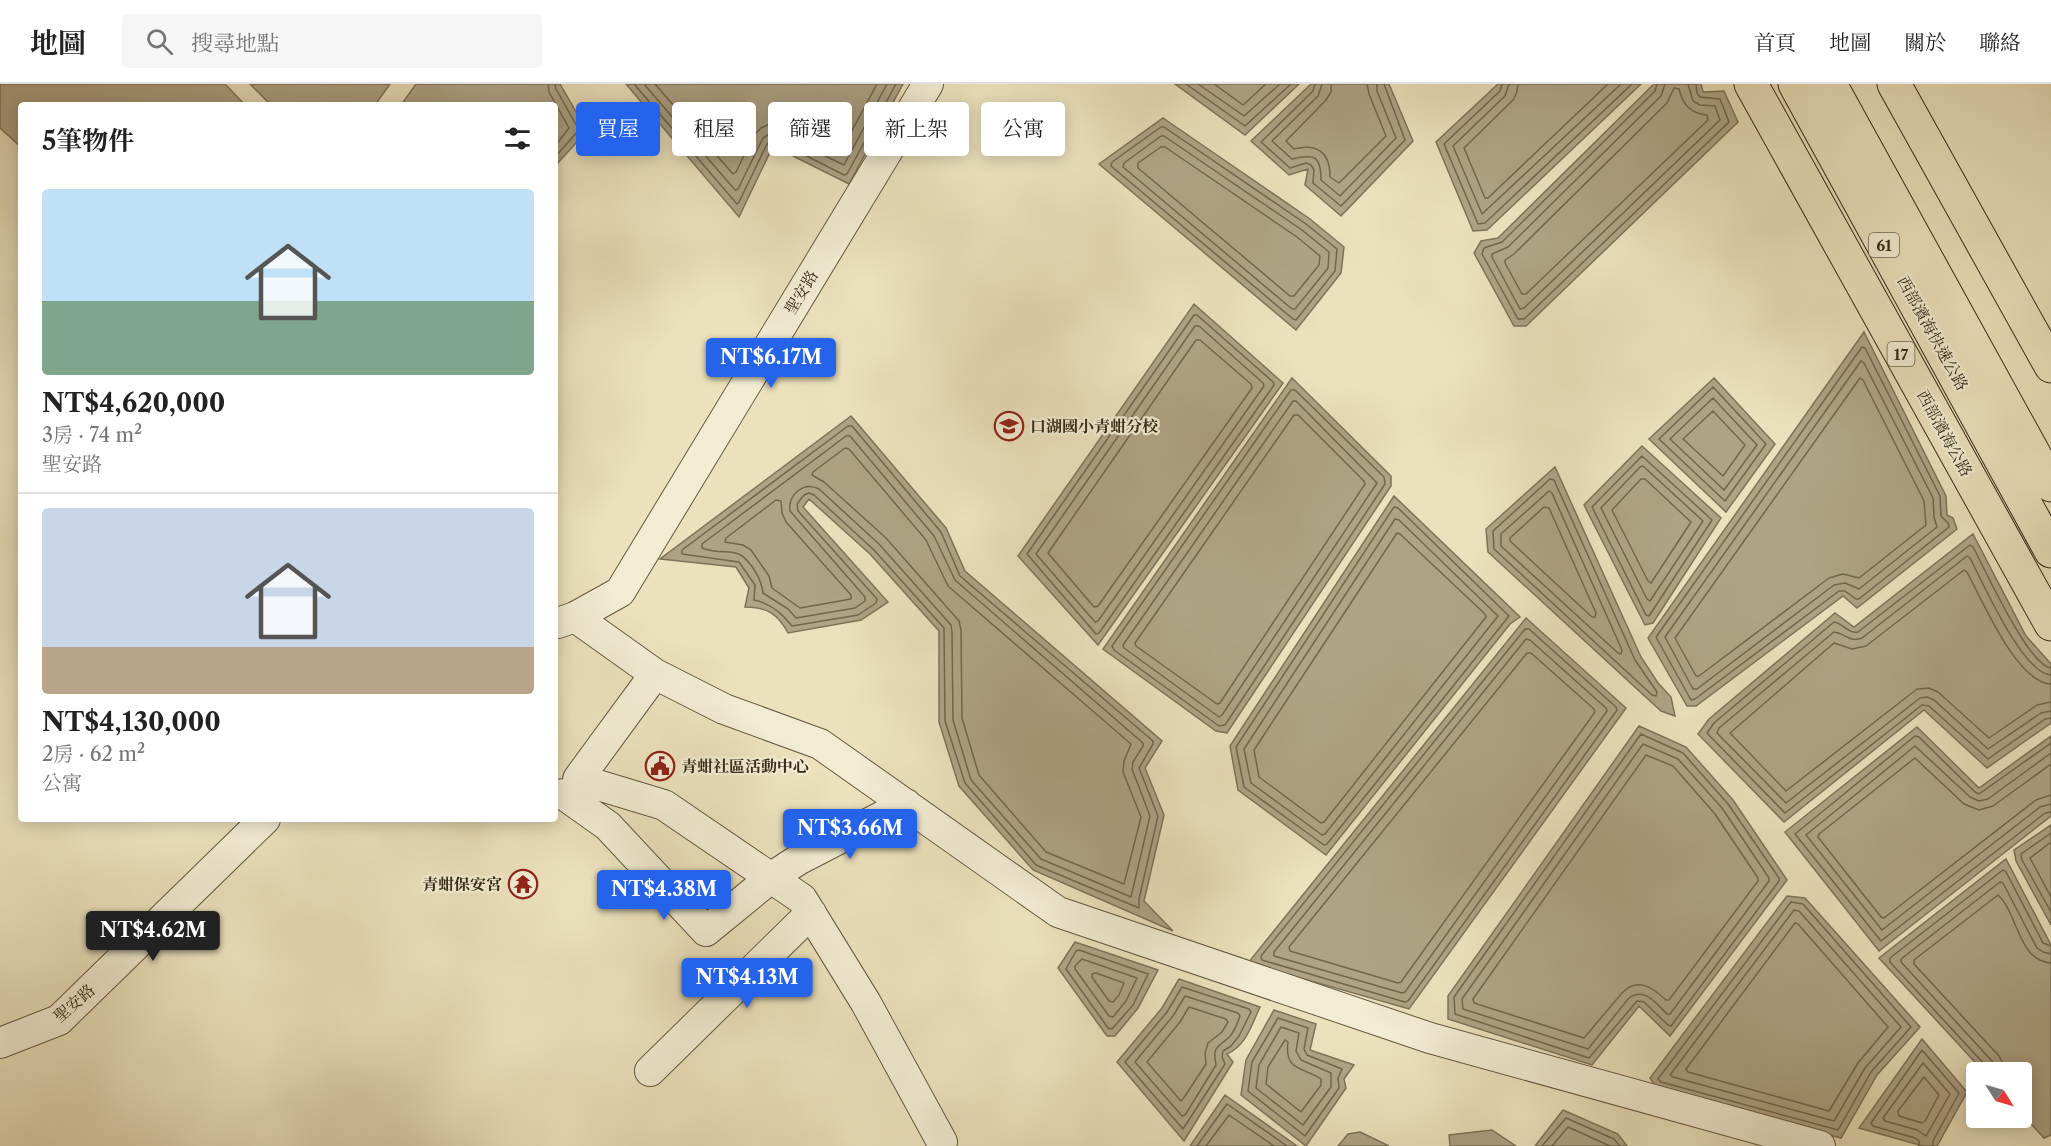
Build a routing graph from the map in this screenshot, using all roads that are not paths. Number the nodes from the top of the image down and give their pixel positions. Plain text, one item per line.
1 (928, 84) edge
2 (1751, 84) edge
3 (1795, 84) edge
4 (1830, 84) edge
5 (1894, 84) edge
6 (2051, 366) edge
7 (1988, 400) junction
8 (2051, 485) edge
9 (2051, 551) edge
10 (565, 621) edge
11 (2051, 624) edge
12 (655, 674) junction
13 (563, 794) dead end
14 (906, 804) junction
15 (262, 822) edge
16 (772, 877) junction
17 (811, 913) junction
18 (0, 1043) edge
19 (650, 1071) dead end
20 (942, 1142) dead end
21 (1820, 1146) edge

1 - 10 street, 聖安路
2 - 11 main road, 西部濱海公路 / 17
3 - 7 main road, 西部濱海快速公路 / 61
4 - 7 main road, 西部濱海快速公路 / 61
5 - 6 main road
7 - 8 main road, 西部濱海快速公路 / 61
7 - 9 main road, 西部濱海快速公路 / 61
10 - 12 street
12 - 14 street
12 - 16 street
13 - 16 street
14 - 16 street
14 - 21 street
15 - 18 street, 聖安路
16 - 17 street
17 - 19 street
17 - 20 street

